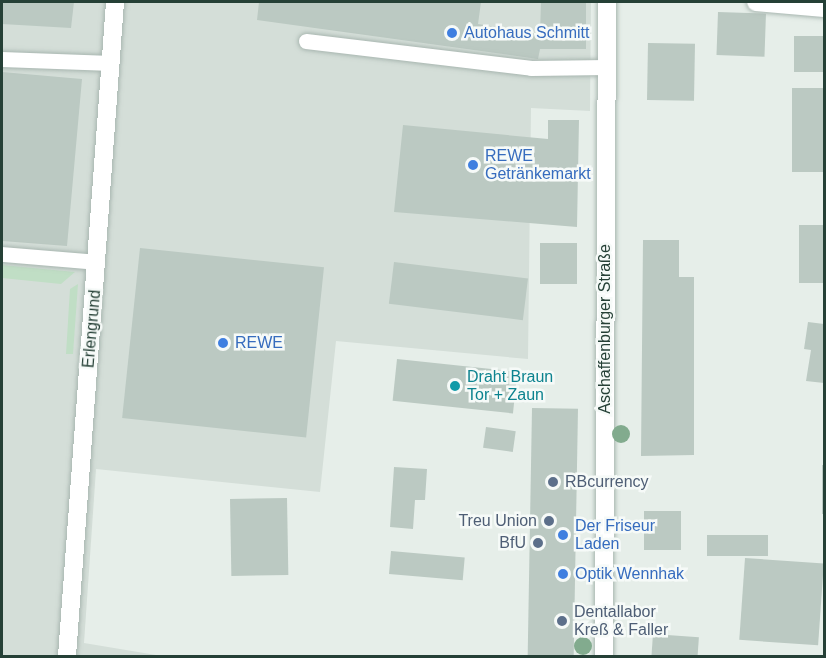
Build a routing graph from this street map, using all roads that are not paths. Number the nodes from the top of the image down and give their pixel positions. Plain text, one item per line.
1 (115, 2) edge
2 (607, 2) edge
3 (756, 2) edge
4 (825, 8) edge
5 (306, 41) dead end
6 (2, 58) edge
7 (111, 63) junction
8 (607, 67) junction
9 (2, 254) edge
10 (97, 262) junction
11 (67, 657) edge
12 (604, 657) edge

1 - 7 street, Erlengrund
2 - 8 street, Aschaffenburger Straße
3 - 4 street
5 - 8 lane
6 - 7 lane
7 - 10 street, Erlengrund
8 - 12 street, Aschaffenburger Straße
9 - 10 lane
10 - 11 street, Erlengrund

